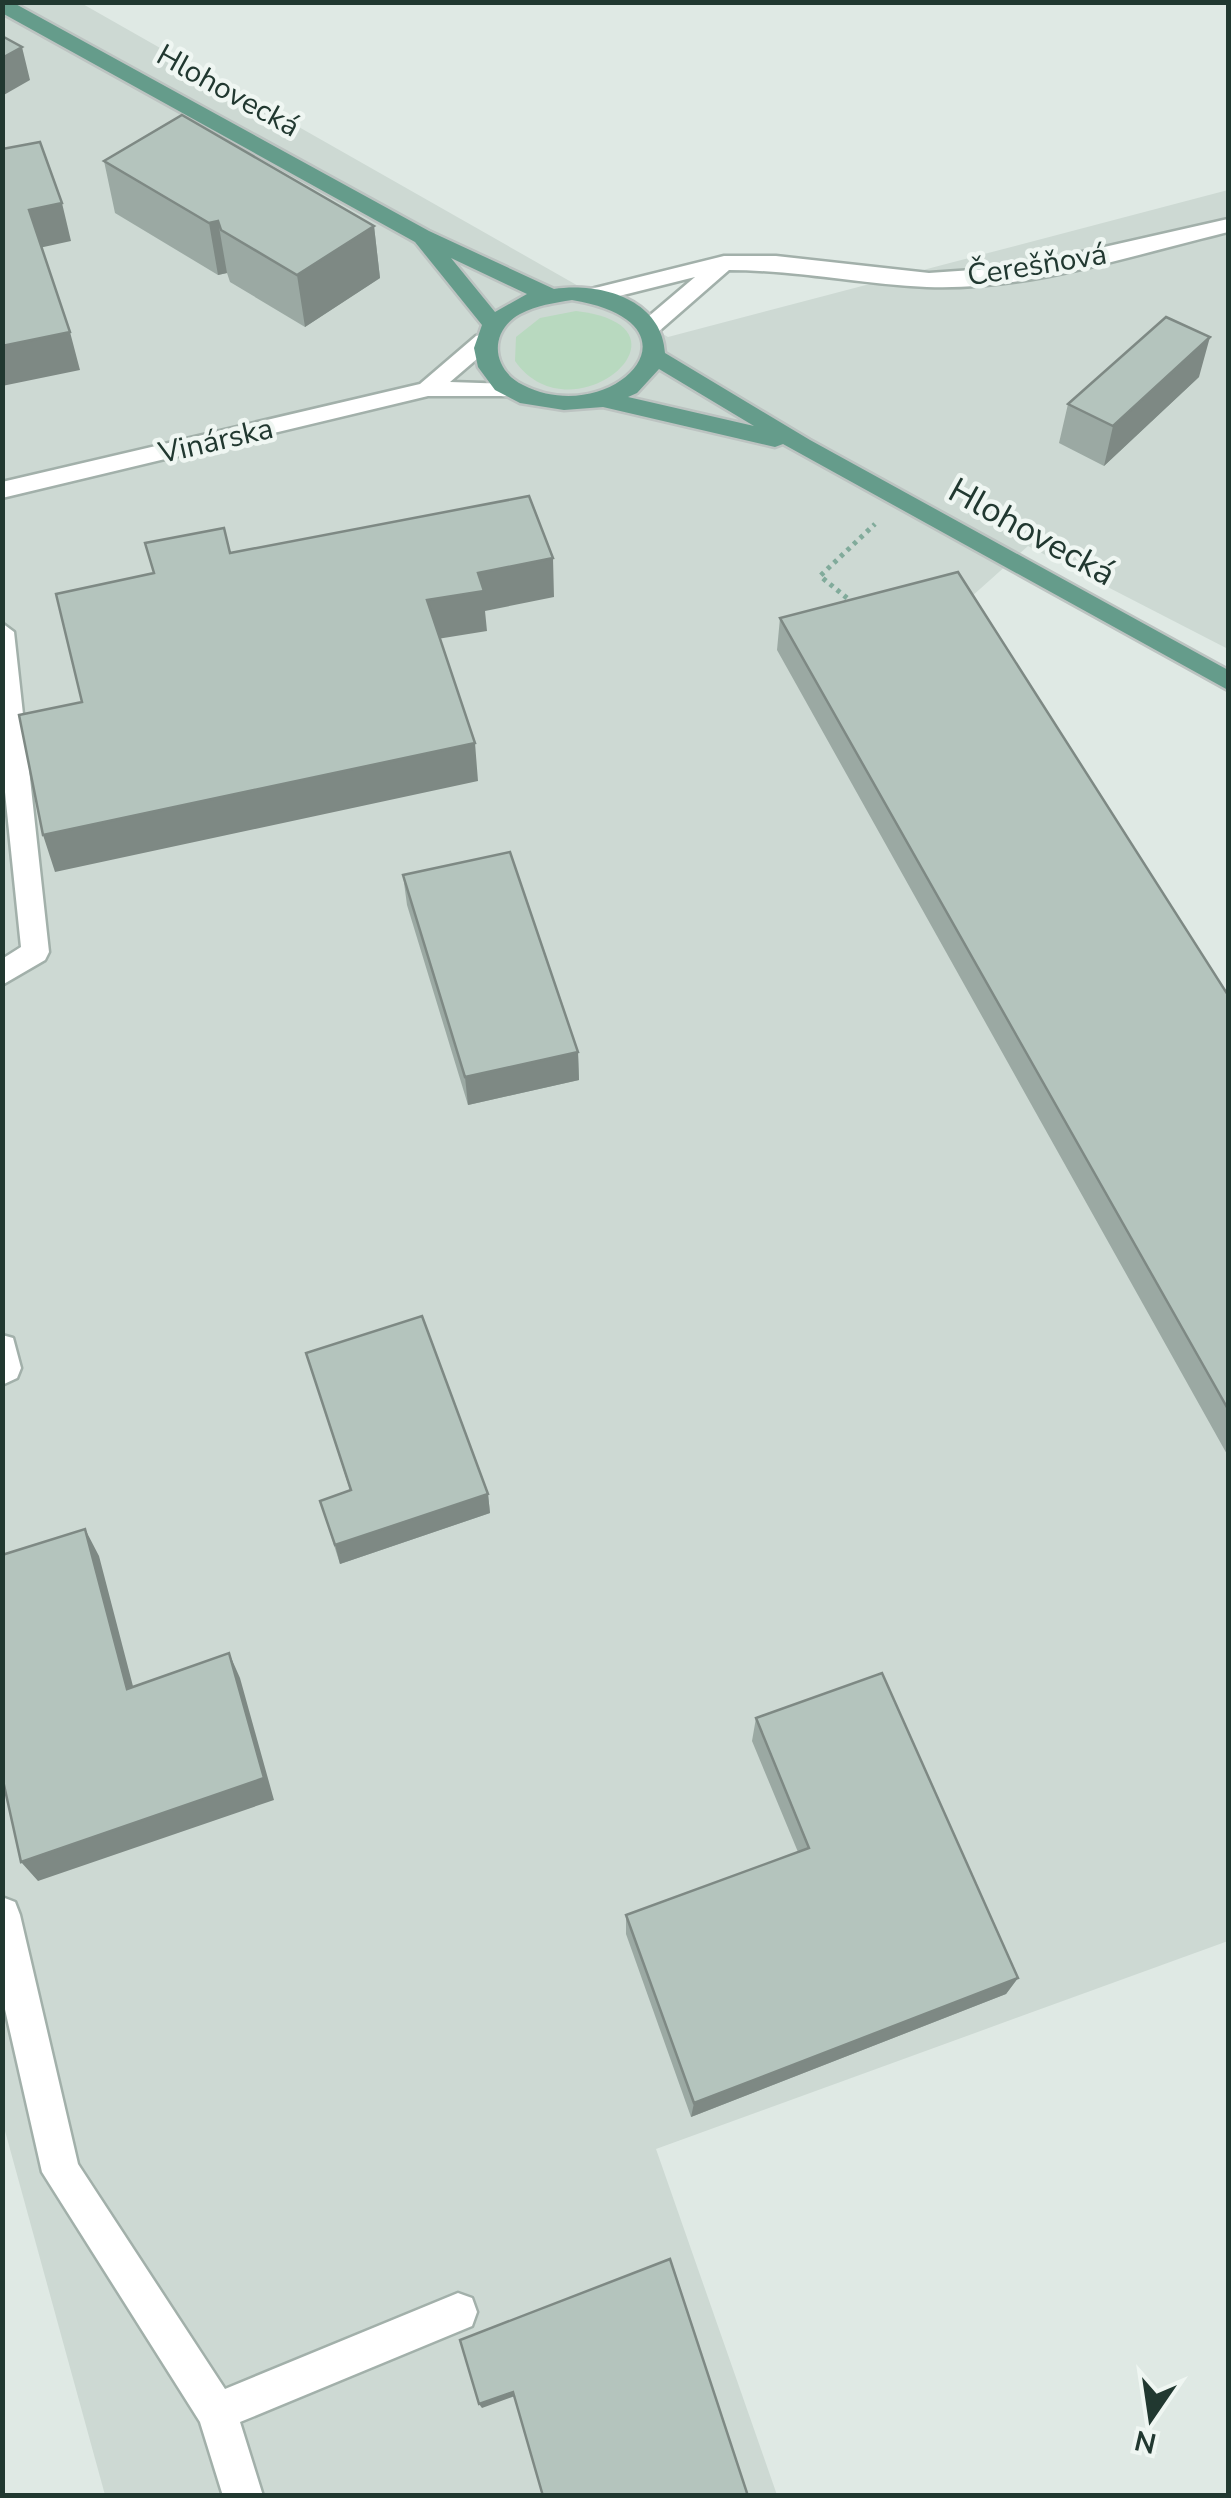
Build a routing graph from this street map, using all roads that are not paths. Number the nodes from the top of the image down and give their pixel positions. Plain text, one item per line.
1 (2, 5) edge
2 (1228, 226) edge
3 (422, 236) junction
4 (724, 263) junction
5 (550, 294) junction
6 (595, 295) junction
7 (650, 327) junction
8 (489, 332) junction
9 (655, 357) junction
10 (428, 389) junction
11 (514, 390) junction
12 (603, 399) junction
13 (802, 445) junction
14 (2, 490) edge
15 (2, 632) edge
16 (1228, 682) edge
17 (2, 974) edge
18 (2, 1348) edge
19 (2, 1371) edge
20 (2, 1915) edge
21 (458, 2312) dead end
22 (217, 2412) junction
23 (243, 2496) edge

1 - 3 main road, Hlohovecká
2 - 4 street, Čerešňová
3 - 5 main road, Hlohovecká
3 - 8 main road, Hlohovecká
4 - 6 street, Čerešňová
4 - 7 street
5 - 6 main road
5 - 8 main road
6 - 7 main road
7 - 9 main road
8 - 10 street, Vinárska
8 - 11 main road
9 - 12 main road
9 - 13 main road, Hlohovecká
10 - 11 street, Vinárska
10 - 14 street, Vinárska
11 - 12 main road
12 - 13 main road, Hlohovecká
13 - 16 main road, Hlohovecká
15 - 17 street
18 - 19 street
20 - 22 street
21 - 22 street
22 - 23 street

